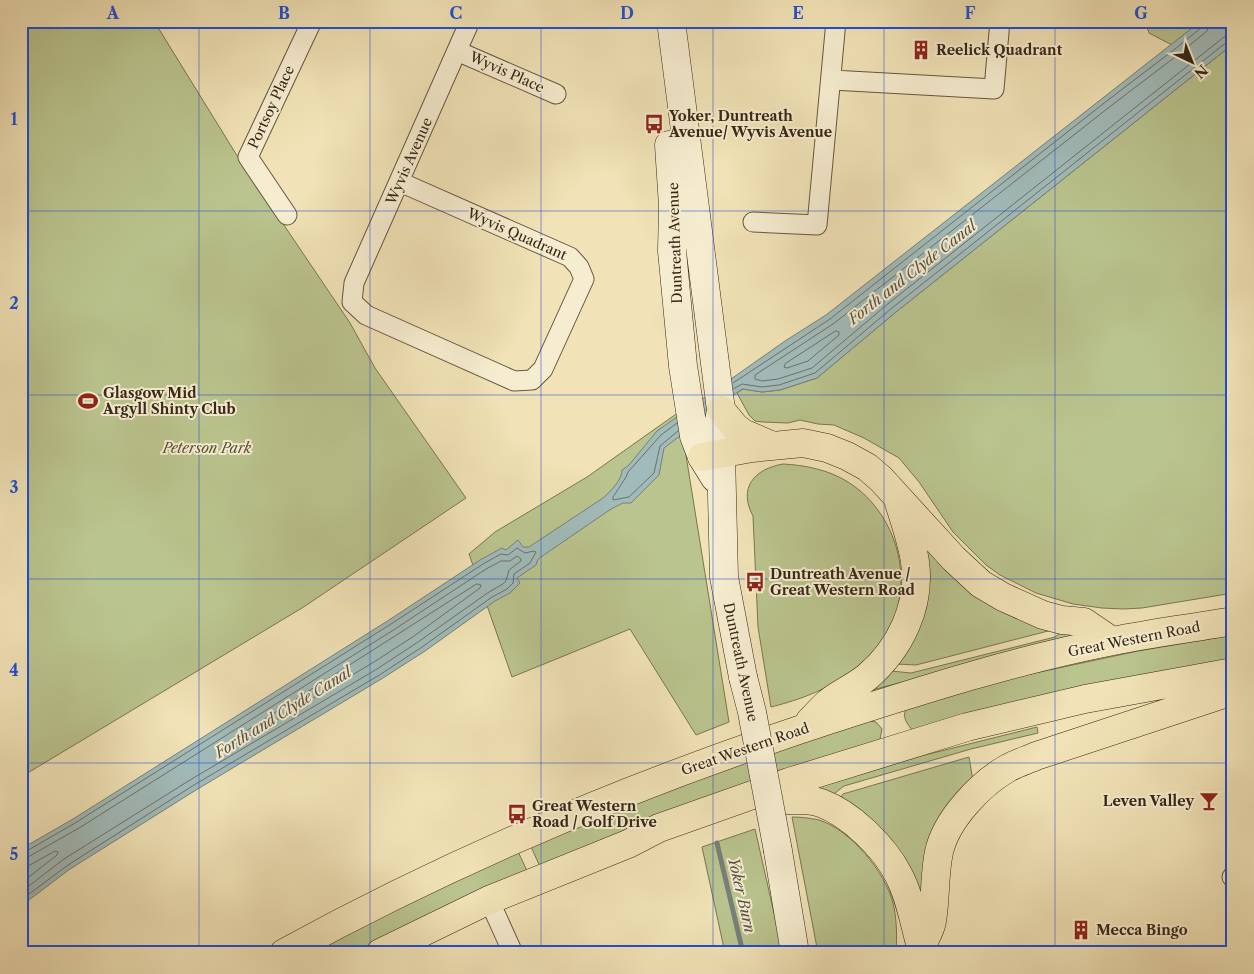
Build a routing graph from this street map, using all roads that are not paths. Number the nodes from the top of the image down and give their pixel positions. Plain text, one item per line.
1 (312, 21) edge
2 (470, 21) edge
3 (652, 21) edge
4 (671, 21) edge
5 (836, 21) edge
6 (1000, 21) edge
7 (457, 50) junction
8 (832, 80) junction
9 (556, 94) dead end
10 (400, 182) junction
11 (287, 216) dead end
12 (753, 222) dead end
13 (352, 302) joint
14 (711, 437) junction
15 (773, 446) junction
16 (897, 496) junction
17 (1233, 621) edge
18 (1112, 641) junction
19 (1233, 672) edge
20 (1233, 691) edge
21 (802, 729) junction
22 (754, 794) junction
23 (489, 900) junction
24 (920, 950) edge
25 (284, 953) edge
26 (380, 953) edge
27 (513, 953) edge
28 (795, 953) edge

1 - 11 street, Portsoy Place
2 - 7 street, Wyvis Avenue
3 - 14 street, Duntreath Avenue
4 - 14 street, Duntreath Avenue
5 - 8 street
6 - 8 street
7 - 9 street, Wyvis Place
7 - 10 street, Wyvis Avenue
8 - 12 street
10 - 13 street, Wyvis Avenue
10 - 13 street, Wyvis Quadrant
14 - 15 main road
14 - 15 main road
14 - 28 street, Duntreath Avenue, bridge
15 - 16 main road
16 - 18 main road
16 - 21 main road
17 - 18 main road, Great Western Road
18 - 21 main road, Great Western Road
19 - 22 main road
20 - 24 main road
21 - 25 main road, Great Western Road
22 - 23 main road
22 - 24 main road
23 - 26 main road
23 - 27 street

